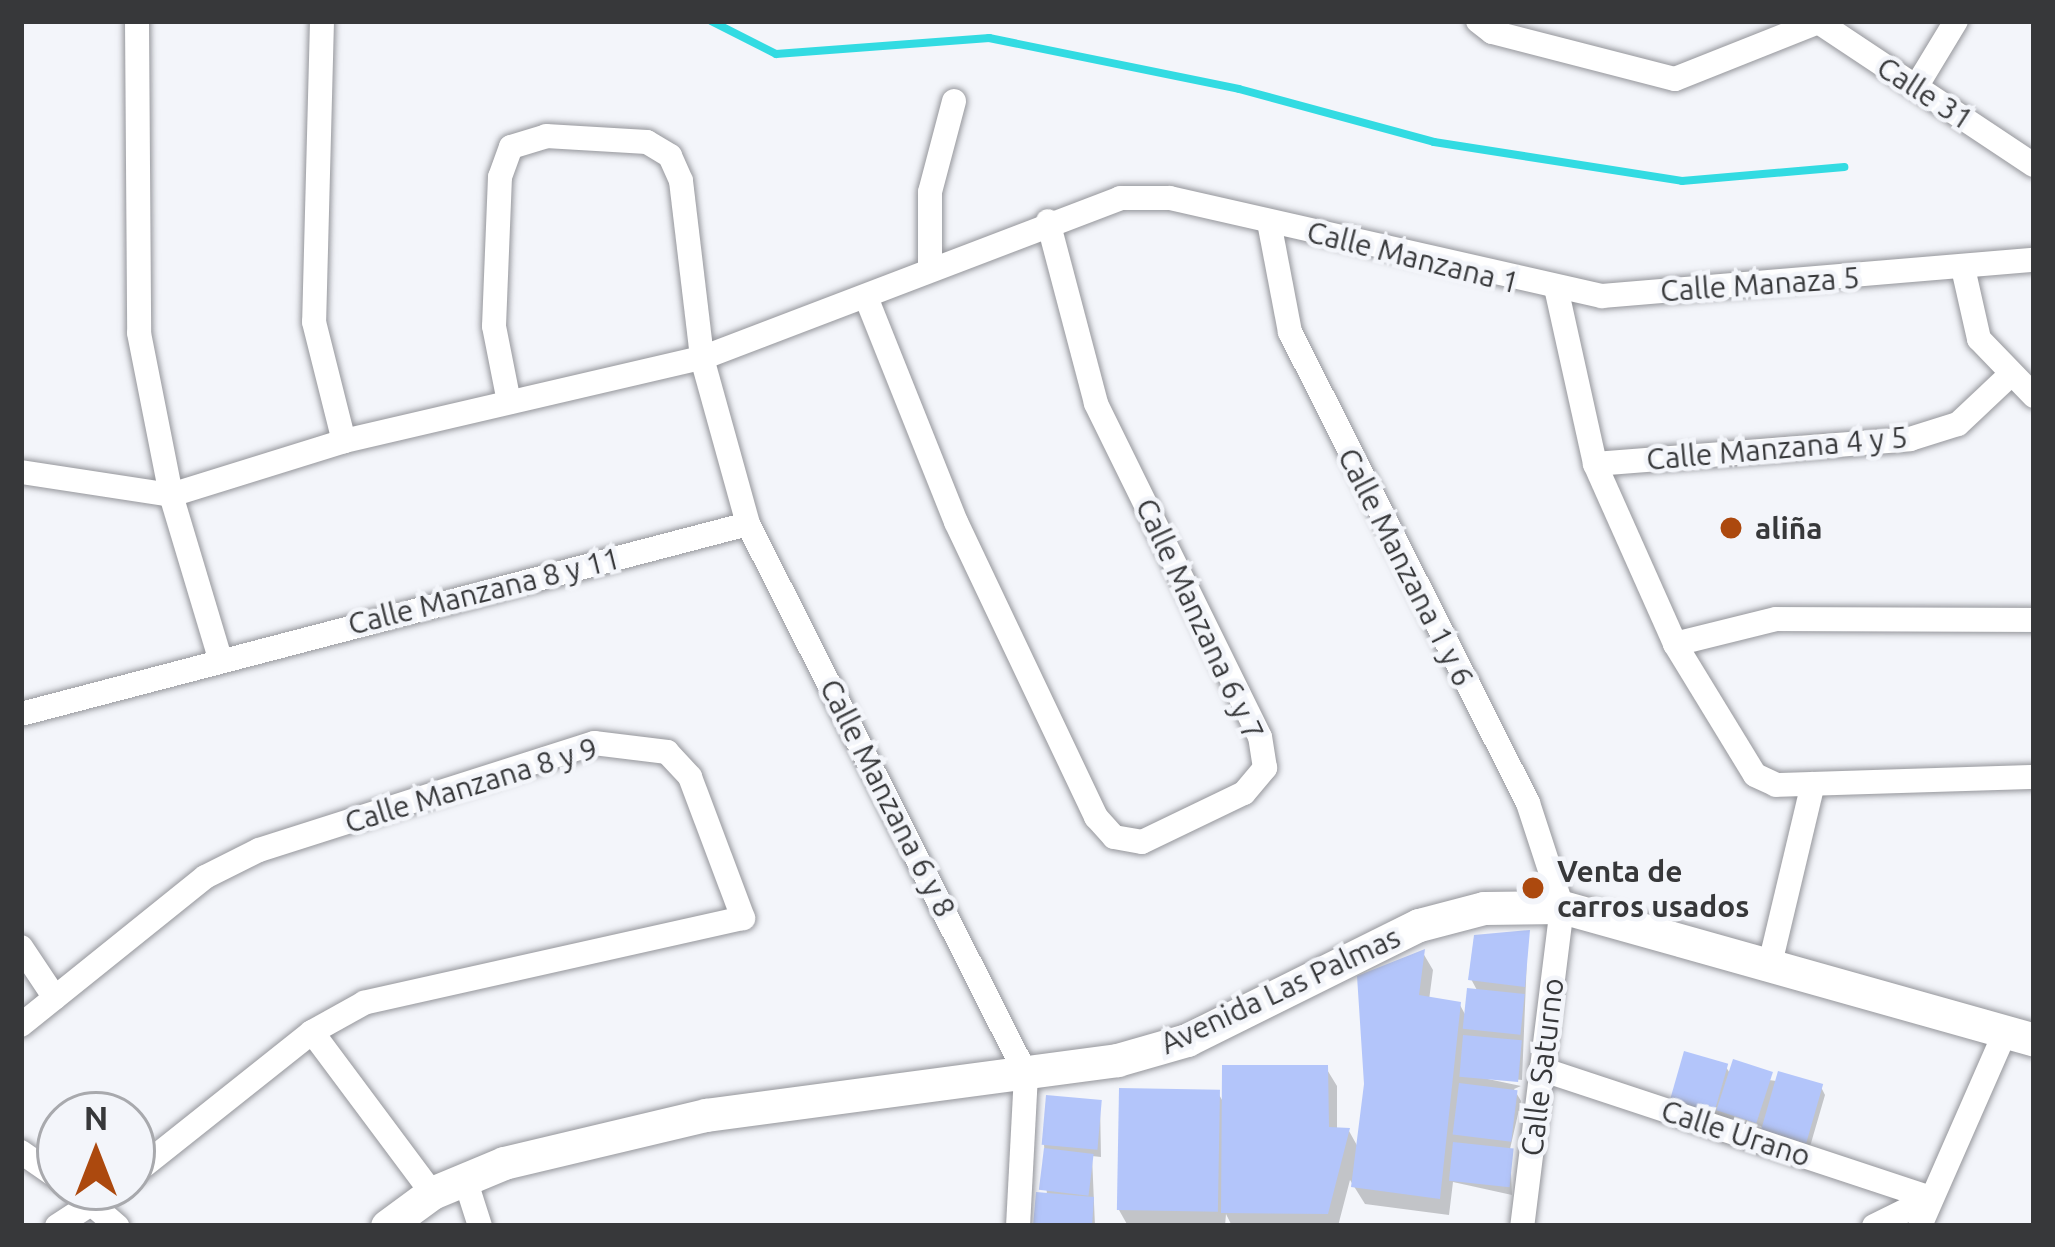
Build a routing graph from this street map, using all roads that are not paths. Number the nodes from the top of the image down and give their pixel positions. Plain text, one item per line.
1 (137, 21) edge
2 (322, 21) edge
3 (1956, 21) edge
4 (1478, 22) edge
5 (1818, 22) edge
6 (1916, 87) junction
7 (954, 101) dead end
8 (2034, 165) edge
9 (1048, 221) junction
10 (1269, 222) junction
11 (2034, 260) edge
12 (1963, 268) junction
13 (930, 270) junction
14 (1557, 292) junction
15 (866, 297) junction
16 (703, 358) junction
17 (2011, 374) junction
18 (2034, 396) edge
19 (509, 402) junction
20 (344, 441) junction
21 (1594, 464) junction
22 (21, 472) edge
23 (171, 495) junction
24 (748, 524) junction
25 (2034, 620) edge
26 (1675, 644) junction
27 (220, 658) junction
28 (27, 705) edge
29 (2034, 777) edge
30 (1814, 784) junction
31 (1562, 907) junction
32 (21, 947) edge
33 (1769, 968) junction
34 (55, 998) junction
35 (21, 1025) edge
36 (312, 1032) junction
37 (2018, 1039) edge
38 (1541, 1069) junction
39 (1025, 1074) junction
40 (156, 1156) edge
41 (465, 1179) junction
42 (432, 1193) junction
43 (1931, 1198) junction
44 (83, 1211) edge
45 (56, 1226) edge
46 (387, 1226) edge
47 (480, 1226) edge
48 (1018, 1226) edge
49 (1522, 1226) edge
50 (1874, 1226) edge
51 (1919, 1226) edge

1 - 23 street
2 - 20 street
3 - 6 street
4 - 5 street
5 - 6 street, Calle 31
6 - 8 street, Calle 31
7 - 13 street
9 - 10 street, Calle Manzana 1
9 - 13 street, Calle Manzana 1
9 - 15 street, Calle Manzana 6 y 7
10 - 14 street, Calle Manzana 1
10 - 31 street, Calle Manzana 1 y 6
11 - 12 street, Calle Manaza 5
12 - 14 street, Calle Manaza 5
12 - 17 street
13 - 15 street, Calle Manzana 1
14 - 21 street
15 - 16 street, Calle Manzana 1
16 - 19 street, Calle Manzana 1
16 - 19 street, Calle Manzana 6 y 8
16 - 24 street, Calle Manzana 6 y 8
17 - 18 street
17 - 21 street, Calle Manzana 4 y 5
19 - 20 street, Calle Manzana 1
20 - 23 street, Calle Manzana 1
21 - 26 street
22 - 23 street
23 - 27 street
24 - 27 street, Calle Manzana 8 y 11
24 - 39 street, Calle Manzana 6 y 8
25 - 26 street
26 - 30 street
27 - 28 street, Calle Manzana 8 y 11
29 - 30 street
30 - 33 street
31 - 33 street, Avenida Las Palmas
31 - 38 street, Calle Saturno
31 - 39 street, Avenida Las Palmas
32 - 34 street
33 - 37 street, Avenida Las Palmas
34 - 35 street
34 - 36 street, Calle Manzana 8 y 9
36 - 40 street
36 - 42 street
37 - 43 street
38 - 43 street, Calle Urano
38 - 49 street, Calle Saturno
39 - 41 street, Avenida Las Palmas
39 - 48 street
41 - 42 street, Avenida Las Palmas
41 - 47 street
42 - 46 street, Avenida Las Palmas
43 - 50 street
43 - 51 street
44 - 45 street

